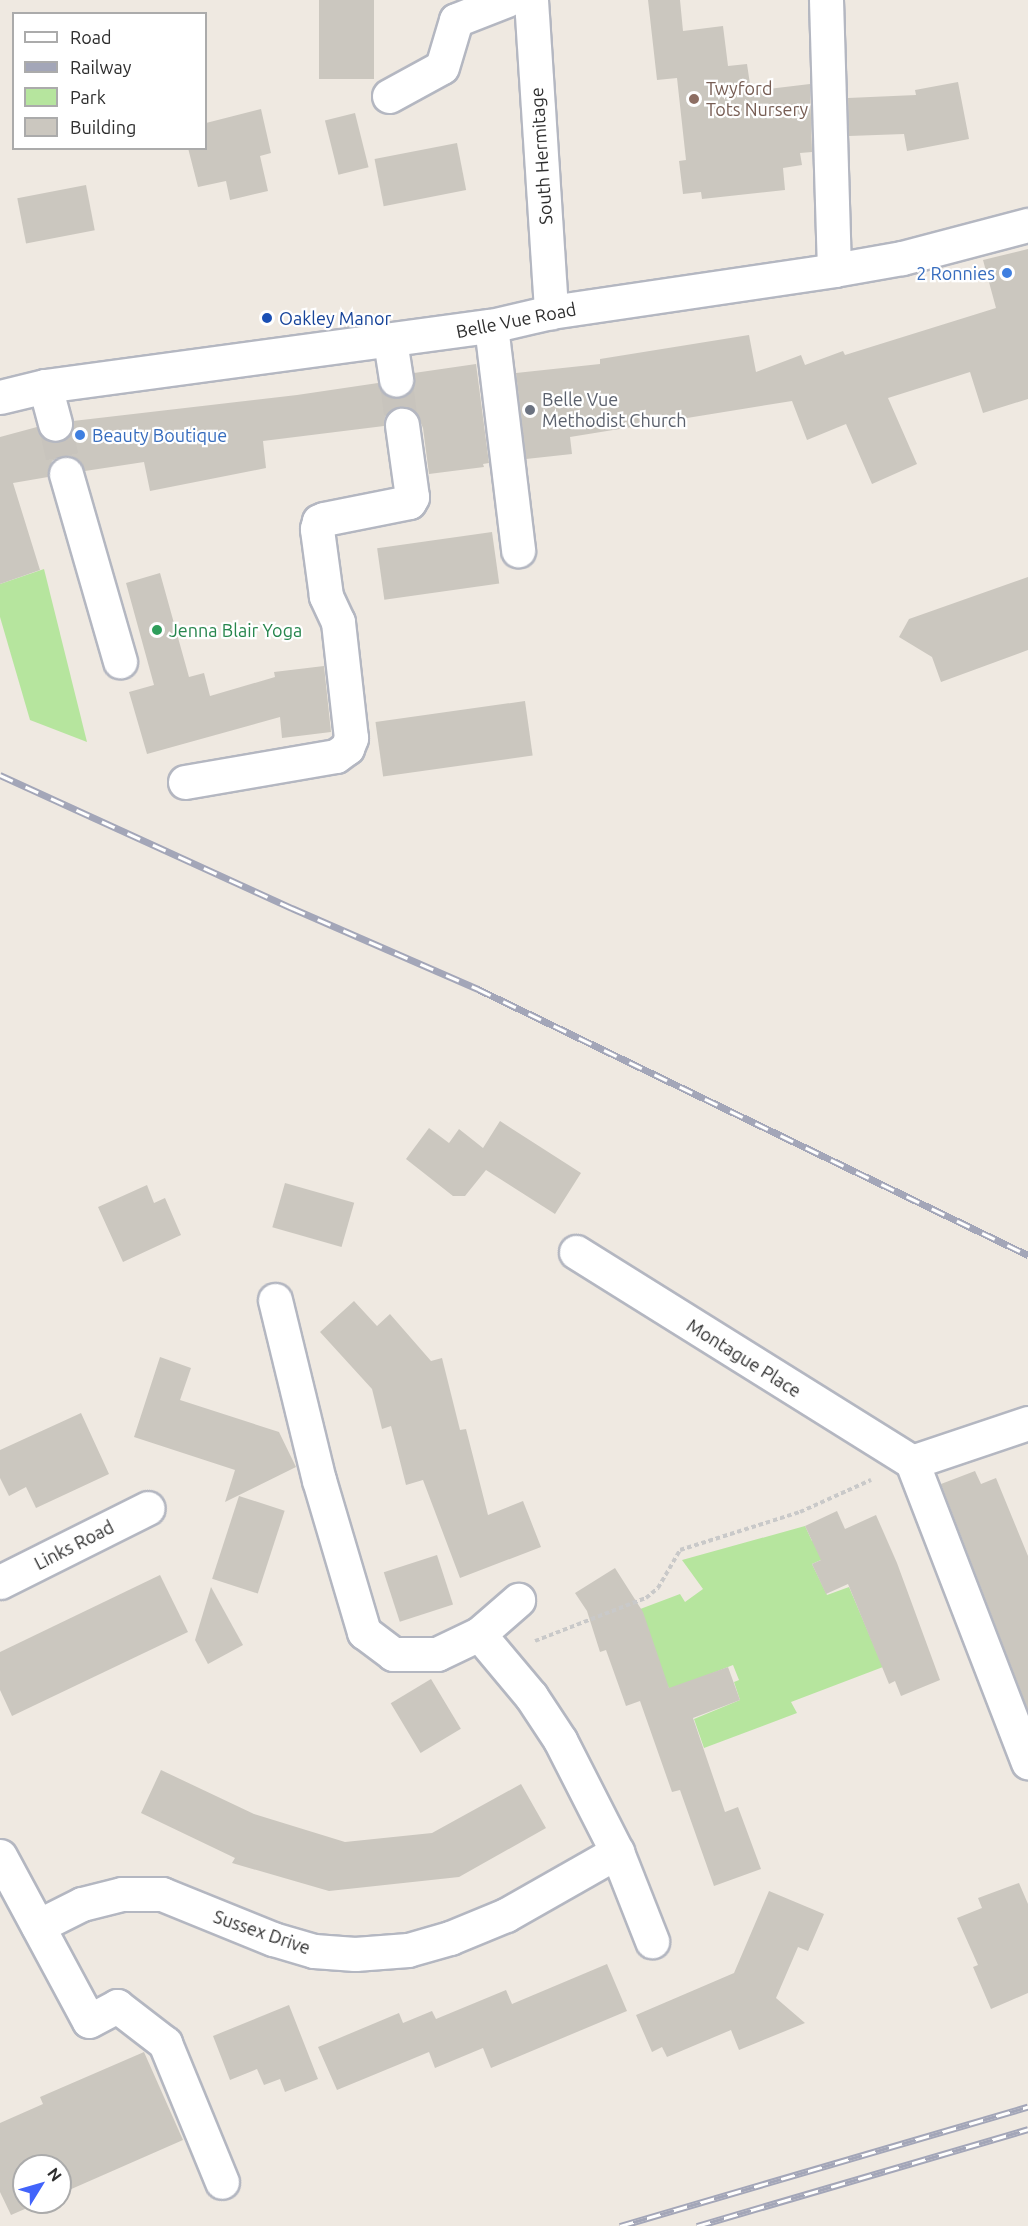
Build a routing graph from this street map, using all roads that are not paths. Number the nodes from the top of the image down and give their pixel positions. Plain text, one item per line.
1 (507, 0) edge
2 (531, 0) edge
3 (826, 0) edge
4 (389, 96) dead end
5 (1028, 225) edge
6 (834, 270) junction
7 (551, 312) junction
8 (491, 326) junction
9 (390, 341) junction
10 (396, 380) tunnel mouth
11 (45, 386) junction
12 (0, 397) edge
13 (55, 423) tunnel mouth
14 (402, 425) tunnel mouth
15 (66, 474) tunnel mouth
16 (518, 550) dead end
17 (120, 661) dead end
18 (185, 782) dead end
19 (576, 1252) dead end
20 (275, 1300) dead end
21 (1028, 1423) edge
22 (912, 1462) junction
23 (148, 1508) dead end
24 (0, 1582) edge
25 (518, 1600) dead end
26 (488, 1645) junction
27 (1028, 1762) edge
28 (616, 1852) junction
29 (0, 1856) edge
30 (38, 1926) junction
31 (652, 1941) dead end
32 (222, 2182) dead end

1 - 4 street
2 - 7 street, South Hermitage
3 - 6 street
5 - 6 street, Belle Vue Road
6 - 7 street, Belle Vue Road
7 - 8 street, Belle Vue Road
8 - 9 street, Belle Vue Road
8 - 16 street
9 - 10 street
9 - 11 street, Belle Vue Road
11 - 12 street, Belle Vue Road
11 - 13 street
14 - 18 street
15 - 17 street
19 - 22 street, Montague Place
20 - 26 street
21 - 22 street
22 - 27 street
23 - 24 street, Links Road
25 - 26 street
26 - 28 street
28 - 30 street, Sussex Drive
28 - 31 street
29 - 30 street
30 - 32 street

